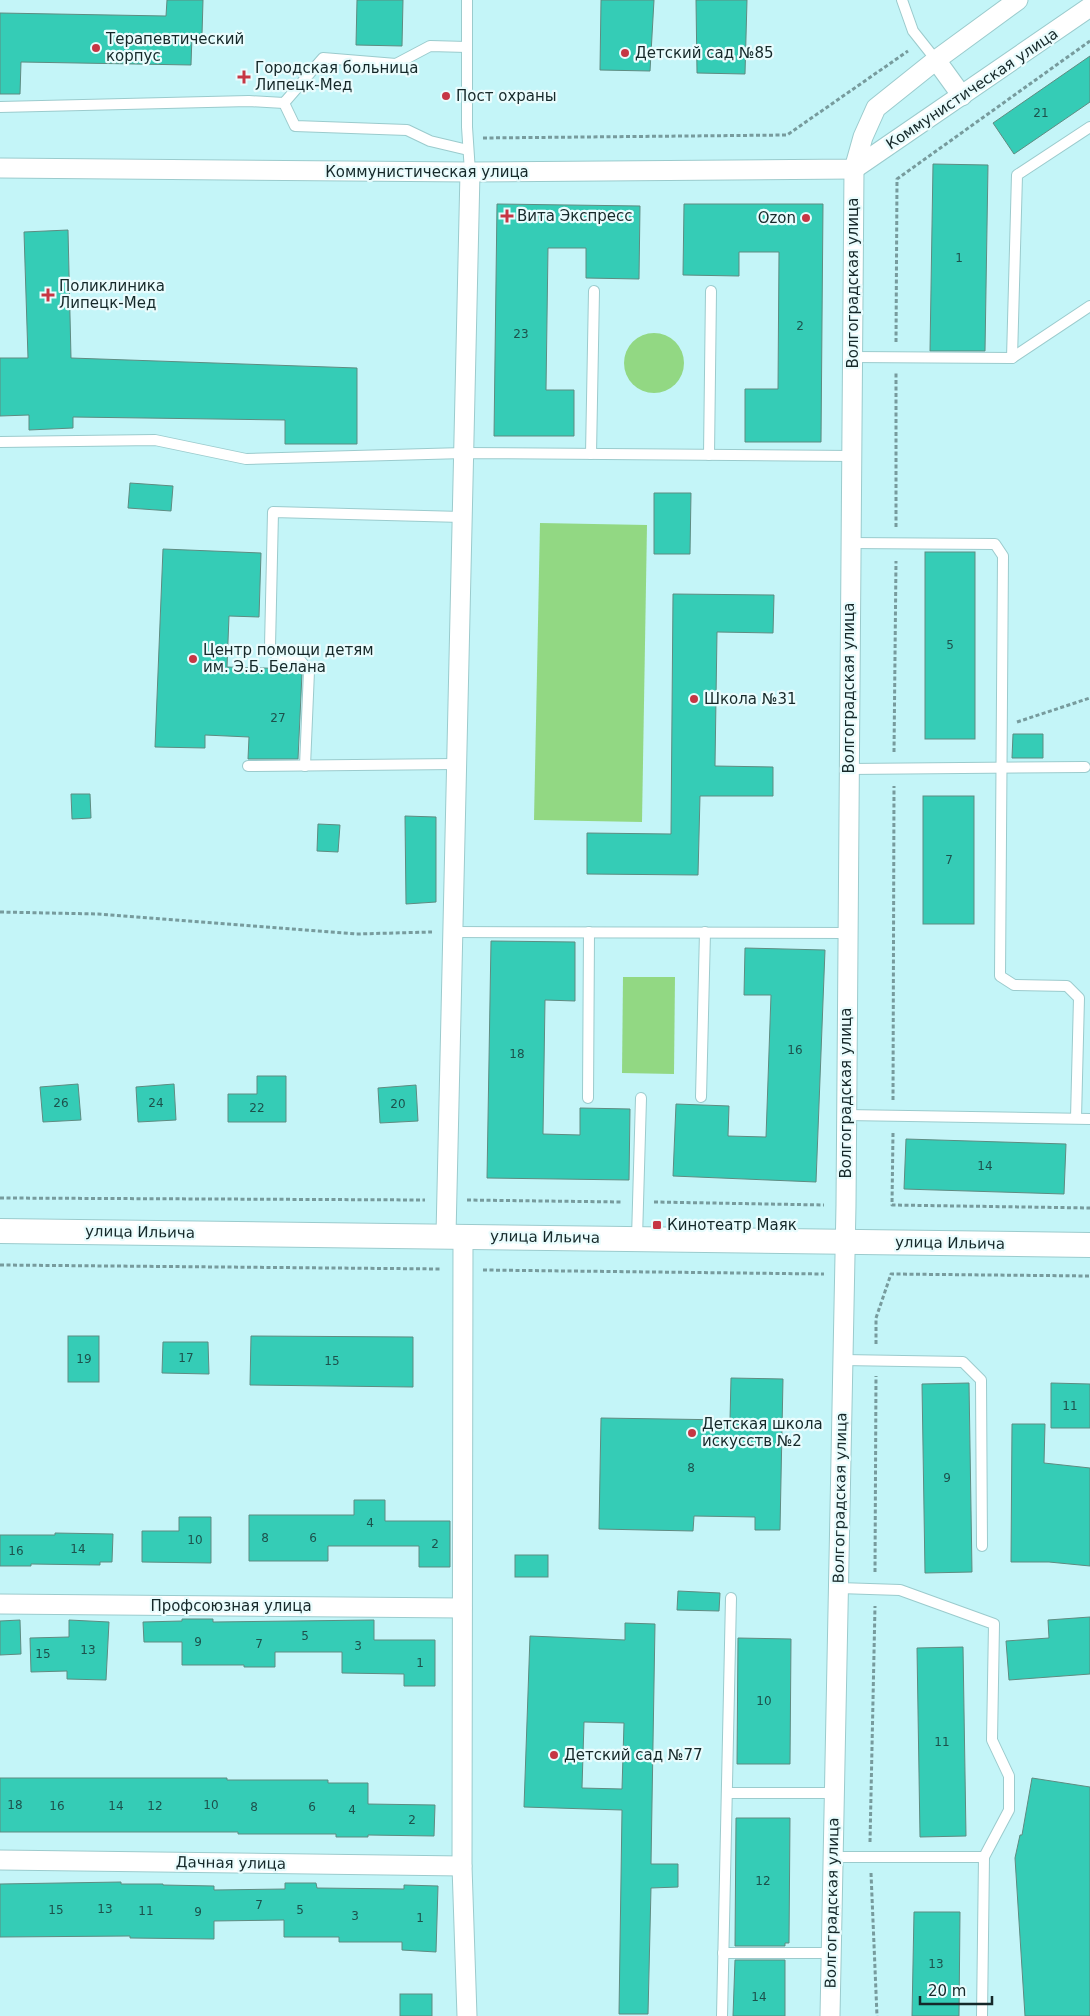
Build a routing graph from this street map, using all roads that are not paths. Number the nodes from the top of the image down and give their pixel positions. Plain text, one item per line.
1 (467, 0) edge
2 (902, 0) edge
3 (1018, 0) edge
4 (1090, 7) edge
5 (468, 46) junction
6 (936, 60) junction
7 (962, 96) junction
8 (284, 103) junction
9 (0, 107) edge
10 (1090, 127) edge
11 (468, 150) junction
12 (0, 168) edge
13 (854, 169) junction
14 (470, 172) junction
15 (594, 290) dead end
16 (711, 292) dead end
17 (1090, 306) edge
18 (852, 357) junction
19 (1012, 358) junction
20 (0, 442) edge
21 (464, 453) junction
22 (591, 454) junction
23 (709, 455) junction
24 (851, 456) junction
25 (462, 518) junction
26 (850, 543) junction
27 (456, 764) junction
28 (248, 766) dead end
29 (305, 766) junction
30 (1085, 767) dead end
31 (1000, 768) junction
32 (848, 769) junction
33 (453, 932) junction
34 (589, 932) junction
35 (705, 932) junction
36 (847, 933) junction
37 (701, 1097) dead end
38 (588, 1098) dead end
39 (641, 1098) dead end
40 (846, 1115) junction
41 (1076, 1118) junction
42 (1090, 1119) edge
43 (0, 1231) edge
44 (454, 1236) junction
45 (637, 1238) junction
46 (845, 1242) junction
47 (1090, 1245) edge
48 (843, 1360) junction
49 (982, 1546) dead end
50 (839, 1588) junction
51 (731, 1598) dead end
52 (0, 1604) edge
53 (462, 1608) junction
54 (727, 1793) junction
55 (835, 1793) junction
56 (833, 1857) junction
57 (984, 1857) junction
58 (0, 1860) edge
59 (462, 1866) junction
60 (724, 1953) junction
61 (832, 1953) junction
62 (467, 2016) edge
63 (722, 2016) edge
64 (830, 2016) edge
65 (982, 2016) edge

1 - 5 lane
2 - 6 lane
3 - 6 street, Коммунистическая улица
4 - 7 street, Коммунистическая улица
5 - 8 lane
5 - 11 lane
6 - 7 street
6 - 13 street, Коммунистическая улица
7 - 13 street, Коммунистическая улица
8 - 9 lane
8 - 11 lane
10 - 19 lane
11 - 14 lane
12 - 14 street, Коммунистическая улица
13 - 14 street, Коммунистическая улица
13 - 18 street, Волгоградская улица
14 - 21 street
15 - 22 lane
16 - 23 lane
17 - 19 lane
18 - 19 lane
18 - 24 street, Волгоградская улица
20 - 21 lane
21 - 22 lane
21 - 25 street
22 - 23 lane
23 - 24 lane
24 - 26 street, Волгоградская улица
25 - 27 street
25 - 29 lane
26 - 31 lane
26 - 32 street, Волгоградская улица
27 - 29 lane
27 - 33 street
28 - 29 lane
30 - 31 lane
31 - 32 lane
31 - 41 lane
32 - 36 street, Волгоградская улица
33 - 34 lane
33 - 44 street
34 - 35 lane
34 - 38 lane
35 - 36 lane
35 - 37 lane
36 - 40 street, Волгоградская улица
39 - 45 lane
40 - 41 lane
40 - 46 street, Волгоградская улица
41 - 42 lane
43 - 44 street, улица Ильича
44 - 45 street, улица Ильича
44 - 53 street
45 - 46 street, улица Ильича
46 - 47 street, улица Ильича
46 - 48 street, Волгоградская улица
48 - 49 lane
48 - 50 street, Волгоградская улица
50 - 55 street, Волгоградская улица
50 - 57 lane
51 - 54 lane
52 - 53 street, Профсоюзная улица
53 - 59 street
54 - 55 lane
54 - 60 lane
55 - 56 street, Волгоградская улица
56 - 57 lane
56 - 61 street, Волгоградская улица
57 - 65 lane
58 - 59 street, Дачная улица
59 - 62 street
60 - 61 lane
60 - 63 lane
61 - 64 street, Волгоградская улица

